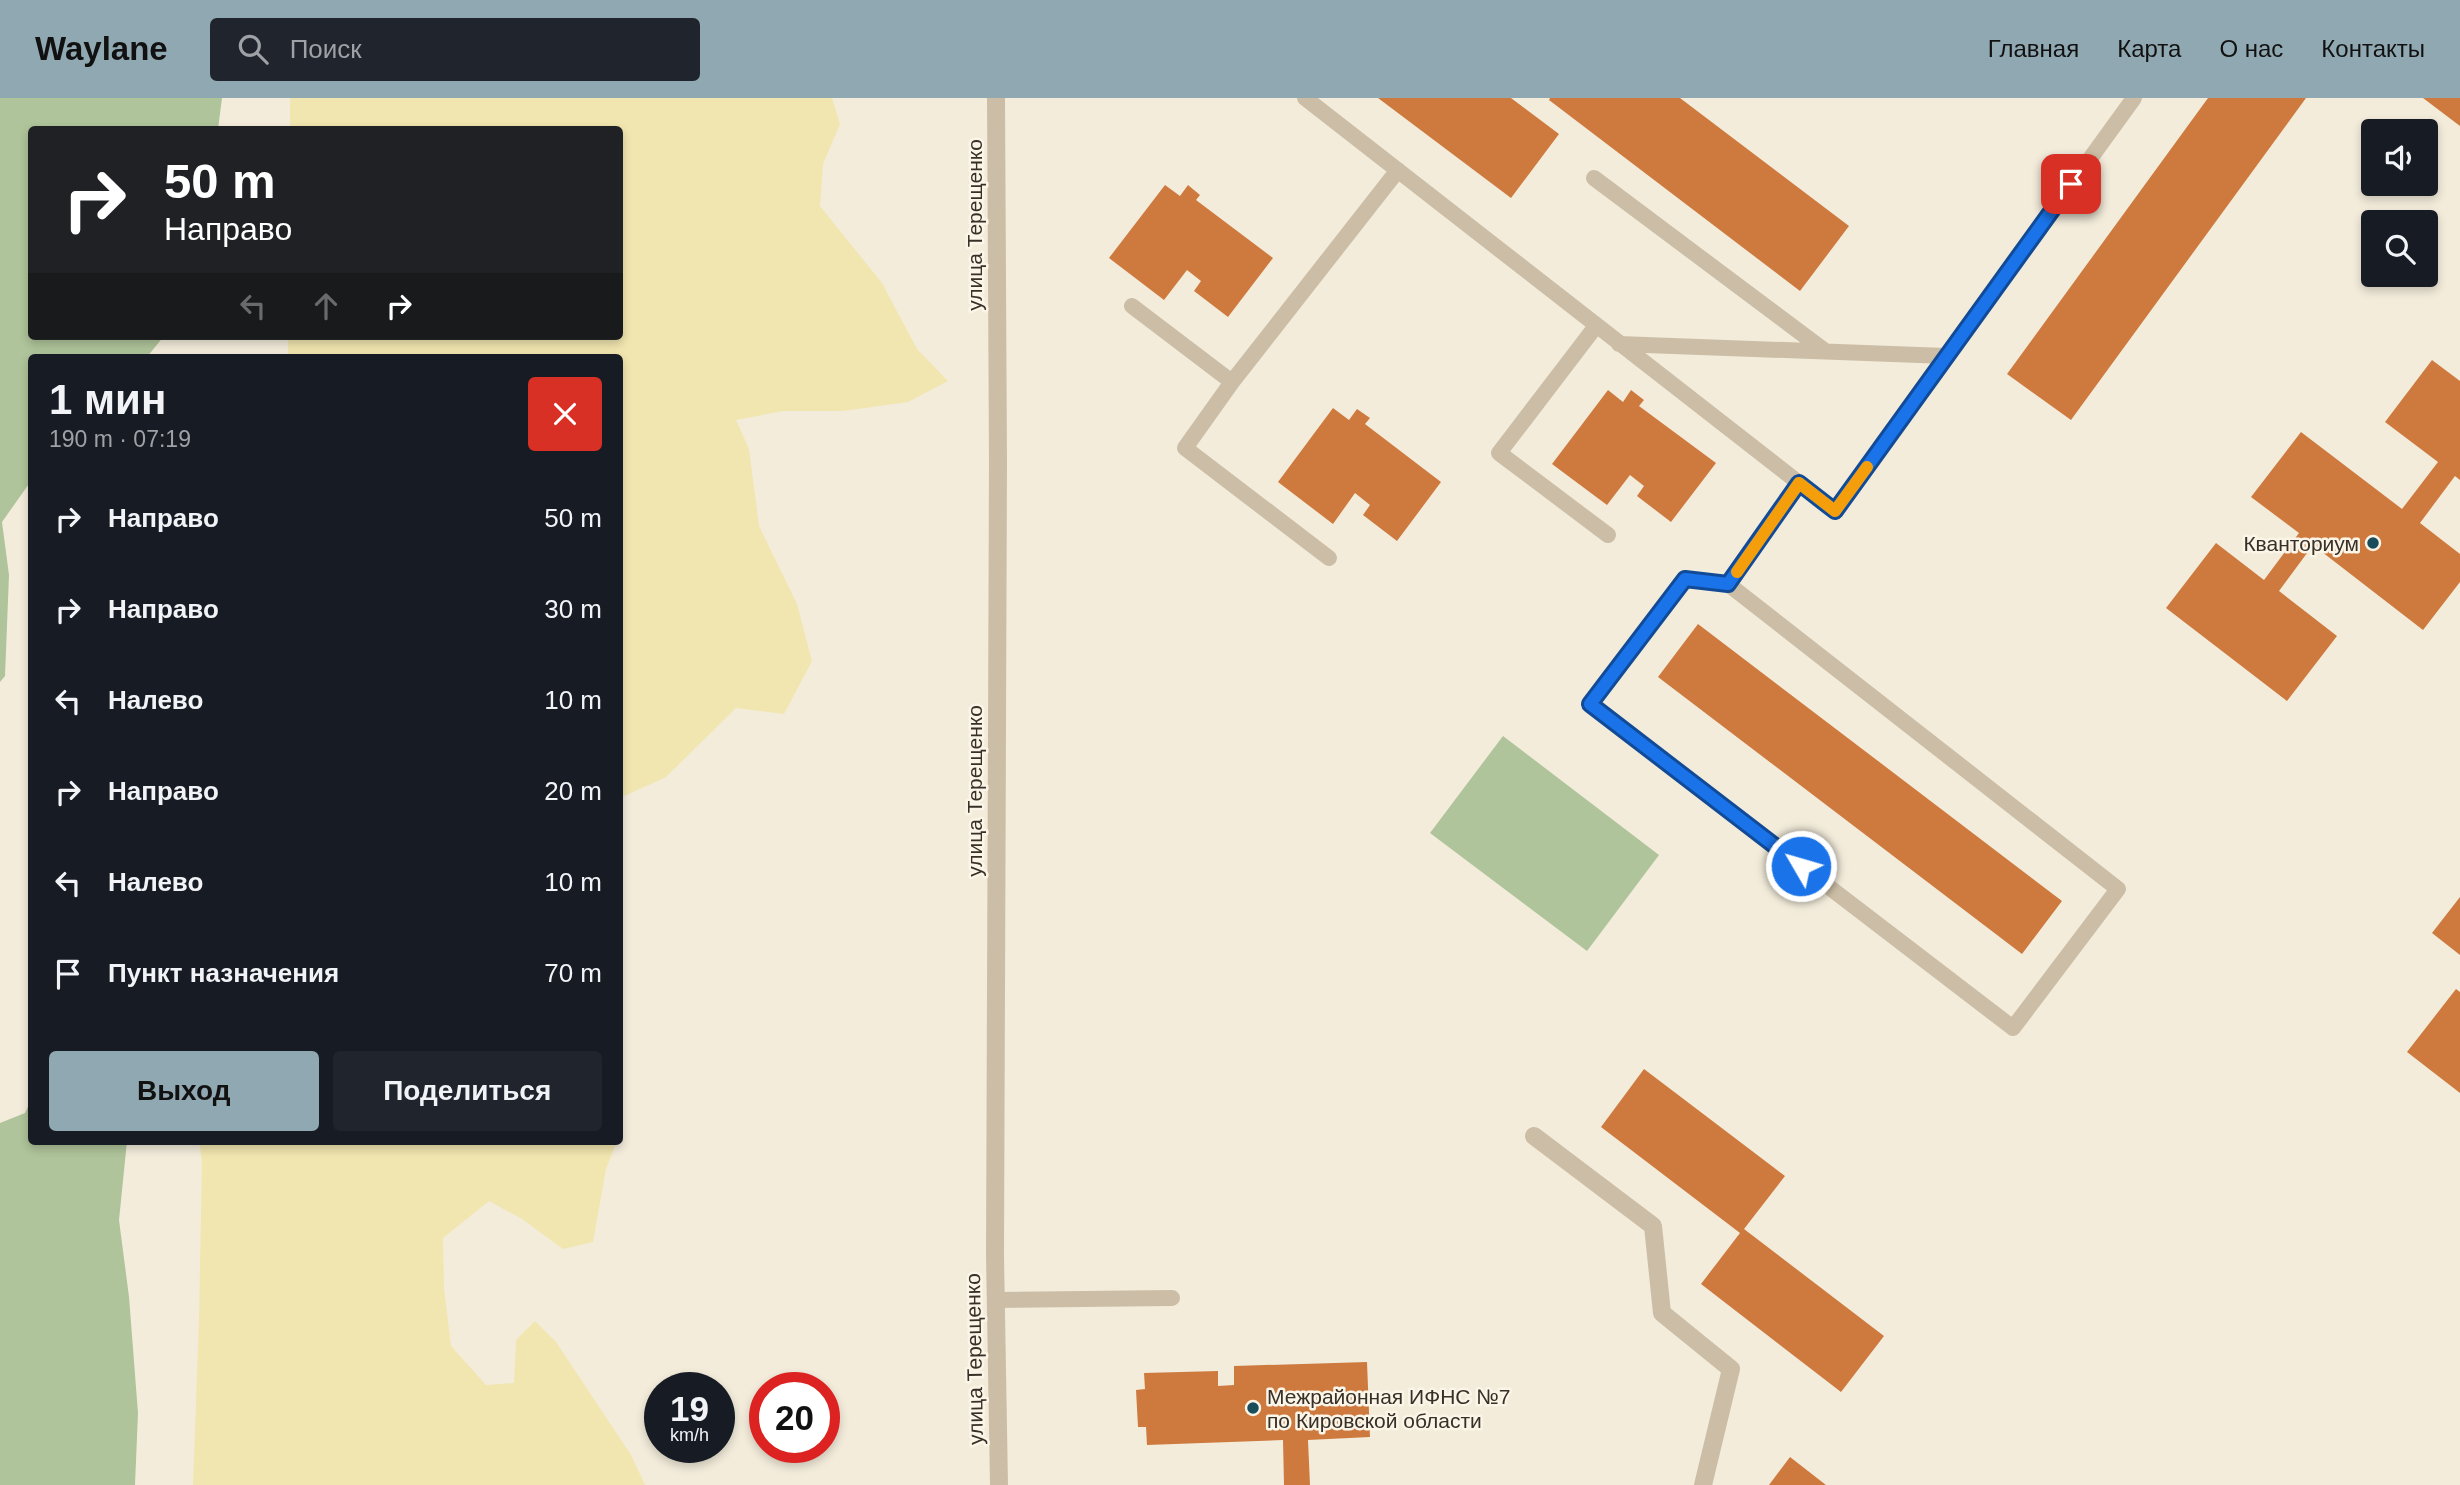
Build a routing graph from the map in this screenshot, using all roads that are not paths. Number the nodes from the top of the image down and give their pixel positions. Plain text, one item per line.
1 (996, 98) edge
2 (1305, 98) edge
3 (2134, 98) edge
4 (1398, 170) junction
5 (1594, 178) dead end
6 (1132, 306) dead end
7 (1596, 326) junction
8 (1619, 344) junction
9 (1825, 351) junction
10 (1946, 356) junction
11 (1232, 382) junction
12 (1799, 483) junction
13 (1608, 535) dead end
14 (1329, 558) dead end
15 (1728, 584) junction
16 (1534, 1136) dead end
17 (1172, 1298) dead end
18 (996, 1300) junction
19 (999, 1485) edge
20 (1703, 1485) edge

1 - 18 street, улица Терещенко
2 - 4 lane
3 - 10 lane
4 - 7 lane
4 - 11 lane
5 - 9 lane
6 - 11 lane
7 - 8 lane
7 - 13 lane
8 - 9 lane
8 - 12 lane
9 - 10 lane
10 - 12 lane
11 - 14 lane
12 - 15 lane
15 - 15 lane
16 - 20 street
17 - 18 lane
18 - 19 street, улица Терещенко

